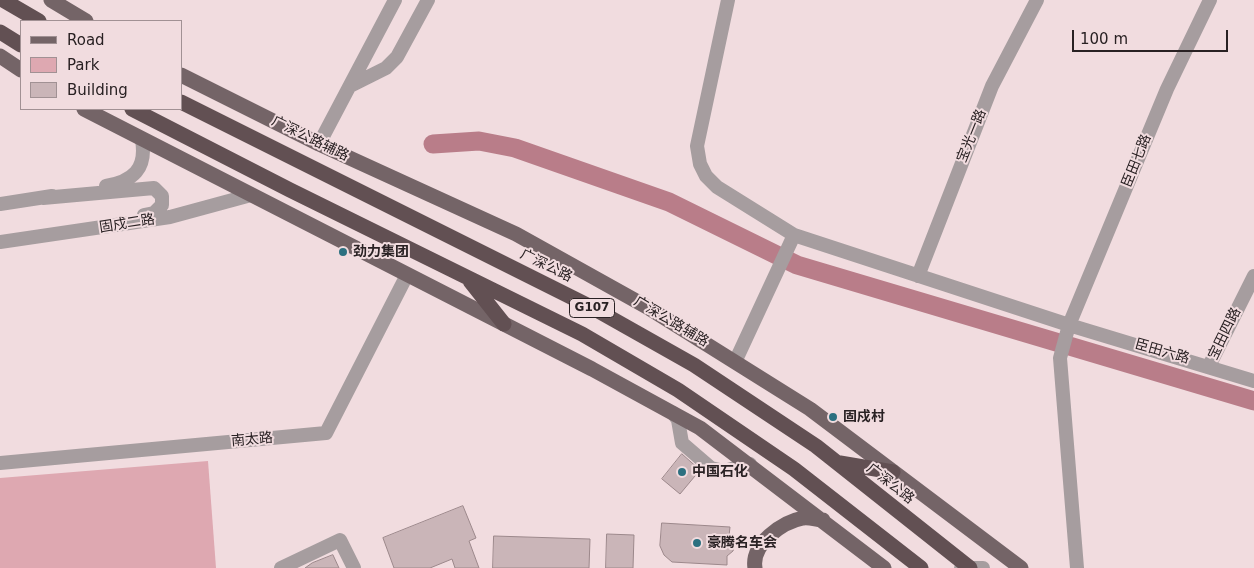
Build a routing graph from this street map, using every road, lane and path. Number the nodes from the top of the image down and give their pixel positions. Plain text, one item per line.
1 (3, 0) edge
2 (51, 0) edge
3 (396, 0) edge
4 (428, 0) edge
5 (728, 0) edge
6 (1037, 0) edge
7 (1210, 0) edge
8 (36, 20) edge
9 (84, 20) edge
10 (0, 32) edge
11 (20, 44) edge
12 (0, 56) edge
13 (20, 69) edge
14 (182, 76) edge
15 (350, 86) junction
16 (182, 103) edge
17 (86, 110) edge
18 (134, 110) edge
19 (142, 140) junction
20 (319, 144) junction
21 (251, 195) junction
22 (43, 198) junction
23 (0, 204) edge
24 (50, 235) junction
25 (794, 235) junction
26 (0, 242) edge
27 (408, 275) junction
28 (918, 276) junction
29 (1254, 276) edge
30 (467, 277) junction
31 (504, 324) junction
32 (1069, 325) junction
33 (736, 362) junction
34 (1209, 366) junction
35 (1254, 381) edge
36 (673, 413) junction
37 (0, 463) edge
38 (837, 463) junction
39 (750, 464) junction
40 (893, 472) junction
41 (823, 520) junction
42 (280, 568) edge
43 (354, 568) edge
44 (754, 568) edge
45 (884, 568) edge
46 (921, 568) edge
47 (961, 568) edge
48 (970, 568) edge
49 (983, 568) edge
50 (1021, 568) edge
51 (1077, 568) edge

1 - 8 highway
2 - 9 main road
3 - 15 street
4 - 15 street
5 - 25 street, 臣田六路
6 - 28 street, 宝光一路
7 - 32 street, 臣田七路
10 - 11 highway
12 - 13 main road
14 - 20 main road, 广深公路辅路
15 - 20 street
16 - 38 highway, 广深公路 / G107
17 - 19 main road
18 - 30 highway, G107
19 - 21 main road
19 - 22 street
20 - 33 main road, 广深公路辅路
21 - 24 street, 固戍二路
21 - 27 main road
22 - 23 street
22 - 24 street
24 - 26 street, 固戍二路
25 - 28 street, 臣田六路
25 - 33 street
27 - 31 main road
27 - 37 street, 南太路
28 - 32 street, 臣田六路
29 - 34 street, 宝田四路
30 - 31 highway
30 - 46 highway, G107
31 - 36 main road
32 - 34 street, 臣田六路
32 - 51 street, 臣田七路
33 - 40 main road, 广深公路辅路
34 - 35 street, 臣田六路
36 - 39 main road
36 - 39 street
38 - 40 highway
38 - 48 highway, 广深公路 / G107
39 - 41 main road
40 - 50 main road, 广深公路辅路
41 - 44 main road
41 - 45 main road
42 - 43 street
47 - 49 street

